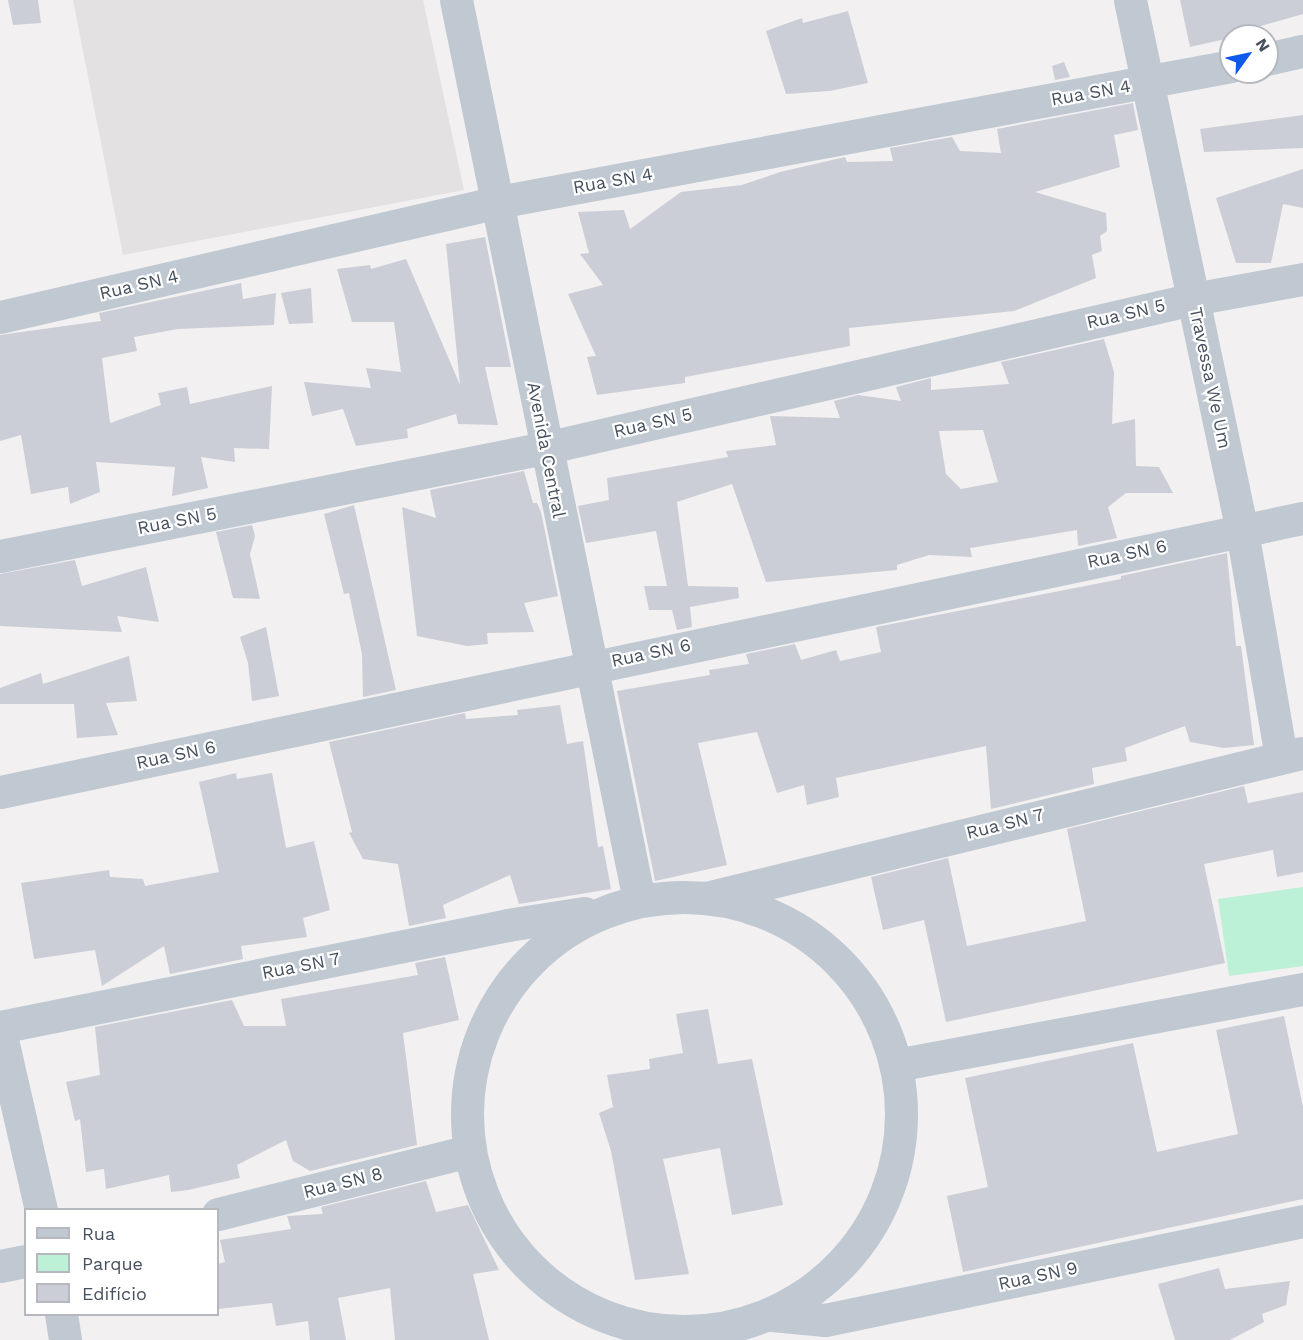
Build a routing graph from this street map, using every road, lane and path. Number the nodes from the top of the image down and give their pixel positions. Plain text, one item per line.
1 (456, 0) edge
2 (1130, 0) edge
3 (1303, 51) edge
4 (1279, 56) edge
5 (1219, 68) edge
6 (1148, 83) junction
7 (498, 202) junction
8 (1303, 279) edge
9 (1193, 299) junction
10 (0, 317) edge
11 (545, 447) junction
12 (1303, 518) edge
13 (1242, 531) junction
14 (0, 556) edge
15 (590, 666) junction
16 (1292, 755) edge
17 (0, 792) edge
18 (708, 897) junction
19 (639, 900) junction
20 (604, 910) junction
21 (1303, 989) edge
22 (0, 1029) edge
23 (897, 1065) junction
24 (469, 1151) junction
25 (41, 1208) edge
26 (219, 1214) edge
27 (1303, 1221) edge
28 (24, 1261) edge
29 (0, 1266) edge
30 (772, 1315) junction
31 (61, 1316) edge
32 (737, 1334) edge
33 (675, 1336) edge
34 (65, 1340) edge

1 - 7 street, Avenida Central
2 - 6 street, Travessa We Um
3 - 4 street
5 - 6 street, Rua SN 4
6 - 7 street, Rua SN 4
6 - 9 street, Travessa We Um
7 - 10 street, Rua SN 4
7 - 11 street, Avenida Central
8 - 9 street, Rua SN 5
9 - 11 street, Rua SN 5
9 - 13 street, Travessa We Um
11 - 14 street, Rua SN 5
11 - 15 street, Avenida Central
12 - 13 street, Rua SN 6
13 - 15 street, Rua SN 6
13 - 16 street, Travessa We Um
15 - 17 street, Rua SN 6
15 - 19 street, Avenida Central
16 - 18 street, Rua SN 7
18 - 19 street
18 - 23 street
19 - 20 street
20 - 22 street, Rua SN 7
20 - 24 street
21 - 23 street
22 - 25 street
23 - 30 street
24 - 26 street, Rua SN 8
24 - 33 street
27 - 30 street, Rua SN 9
28 - 29 street
30 - 32 street
31 - 34 street
32 - 33 street

